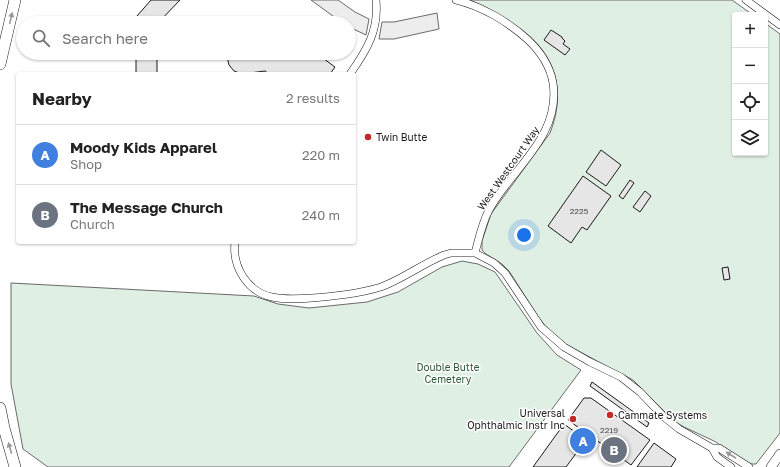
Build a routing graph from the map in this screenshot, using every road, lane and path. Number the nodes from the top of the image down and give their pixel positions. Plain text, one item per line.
1 (15, 0) edge
2 (376, 0) edge
3 (456, 0) edge
4 (747, 0) edge
5 (780, 25) edge
6 (0, 64) edge
7 (351, 72) edge
8 (235, 244) edge
9 (476, 253) junction
10 (0, 408) edge
11 (712, 448) junction
12 (780, 454) edge
13 (15, 467) edge
14 (731, 467) edge
15 (749, 467) edge
16 (771, 467) edge

6 -> 1 highway
2 - 7 street
3 - 9 street, West Westcourt Way
4 - 5 street
8 - 9 street
9 - 11 street
13 -> 10 highway
11 - 14 street
15 -> 11 street
12 - 16 main road

